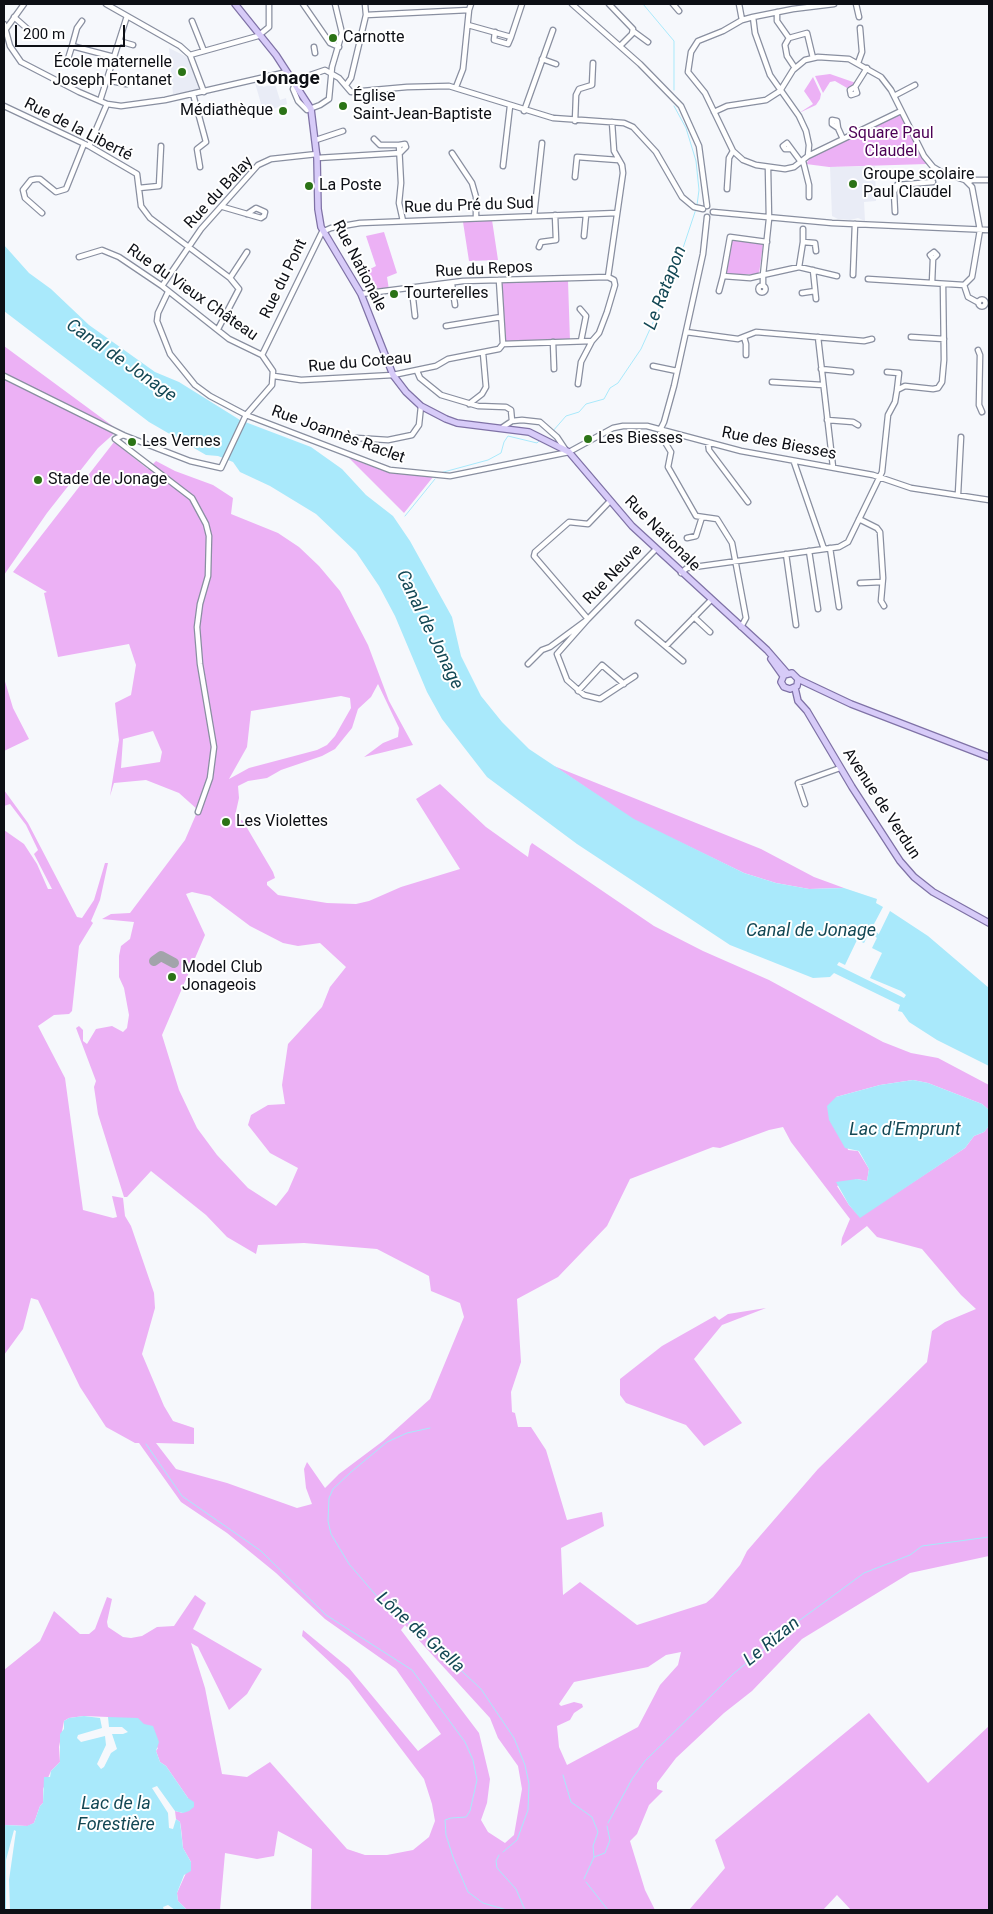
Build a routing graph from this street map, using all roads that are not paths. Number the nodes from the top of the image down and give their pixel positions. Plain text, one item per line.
1 (24, 4) edge
2 (106, 4) edge
3 (118, 4) edge
4 (235, 4) edge
5 (269, 4) edge
6 (303, 4) edge
7 (335, 4) edge
8 (365, 4) edge
9 (471, 4) edge
10 (522, 4) edge
11 (572, 4) edge
12 (609, 4) edge
13 (673, 4) edge
14 (739, 4) edge
15 (834, 4) edge
16 (856, 4) edge
17 (117, 10) junction
18 (469, 10) junction
19 (679, 11) dead end
20 (777, 12) junction
21 (366, 14) junction
22 (127, 16) junction
23 (14, 17) junction
24 (752, 17) junction
25 (859, 17) dead end
26 (742, 20) junction
27 (82, 21) dead end
28 (192, 21) dead end
29 (468, 25) junction
30 (5, 27) edge
31 (860, 28) dead end
32 (553, 30) dead end
33 (633, 31) junction
34 (31, 32) dead end
35 (260, 34) junction
36 (789, 38) junction
37 (119, 41) junction
38 (648, 42) dead end
39 (133, 45) dead end
40 (72, 46) junction
41 (620, 46) junction
42 (314, 47) dead end
43 (339, 47) junction
44 (204, 51) junction
45 (315, 53) dead end
46 (190, 55) junction
47 (114, 57) junction
48 (812, 58) junction
49 (542, 59) junction
50 (67, 62) dead end
51 (593, 63) dead end
52 (858, 63) junction
53 (556, 64) dead end
54 (795, 68) junction
55 (867, 68) junction
56 (287, 72) junction
57 (331, 73) junction
58 (106, 80) junction
59 (294, 82) junction
60 (126, 84) dead end
61 (346, 85) junction
62 (914, 85) dead end
63 (456, 87) junction
64 (855, 87) dead end
65 (780, 91) junction
66 (204, 92) junction
67 (193, 94) junction
68 (894, 96) junction
69 (100, 101) junction
70 (107, 104) junction
71 (4, 106) edge
72 (510, 106) junction
73 (311, 109) junction
74 (524, 111) junction
75 (902, 111) junction
76 (714, 112) junction
77 (575, 121) junction
78 (612, 122) junction
79 (838, 128) dead end
80 (343, 132) dead end
81 (374, 139) dead end
82 (843, 139) junction
83 (316, 140) junction
84 (542, 143) dead end
85 (87, 145) junction
86 (161, 146) dead end
87 (790, 149) dead end
88 (733, 151) junction
89 (400, 153) junction
90 (452, 153) dead end
91 (317, 156) junction
92 (808, 156) junction
93 (618, 160) junction
94 (802, 161) junction
95 (503, 166) dead end
96 (200, 167) dead end
97 (768, 168) junction
98 (575, 177) dead end
99 (989, 180) edge
100 (933, 182) dead end
101 (968, 182) junction
102 (138, 188) junction
103 (726, 190) dead end
104 (809, 197) dead end
105 (222, 206) junction
106 (701, 208) junction
107 (42, 212) dead end
108 (713, 212) junction
109 (895, 212) dead end
110 (617, 213) junction
111 (248, 214) dead end
112 (586, 215) junction
113 (534, 216) junction
114 (555, 216) junction
115 (707, 217) junction
116 (476, 218) junction
117 (769, 219) junction
118 (403, 221) junction
119 (854, 224) junction
120 (803, 229) dead end
121 (980, 230) junction
122 (989, 230) edge
123 (323, 231) junction
124 (584, 236) dead end
125 (767, 242) junction
126 (803, 242) junction
127 (188, 246) junction
128 (540, 247) dead end
129 (816, 251) dead end
130 (247, 252) dead end
131 (79, 257) dead end
132 (934, 260) dead end
133 (799, 267) junction
134 (813, 270) junction
135 (763, 275) junction
136 (853, 275) dead end
137 (723, 276) junction
138 (837, 276) dead end
139 (608, 277) junction
140 (230, 278) junction
141 (868, 279) dead end
142 (499, 280) junction
143 (932, 282) junction
144 (452, 284) junction
145 (943, 284) junction
146 (964, 285) junction
147 (162, 286) junction
148 (763, 286) dead end
149 (412, 290) junction
150 (719, 291) dead end
151 (168, 292) junction
152 (815, 292) junction
153 (802, 293) dead end
154 (361, 294) junction
155 (816, 300) dead end
156 (979, 303) dead end
157 (455, 305) dead end
158 (580, 309) dead end
159 (415, 316) dead end
160 (501, 317) junction
161 (446, 326) dead end
162 (218, 329) junction
163 (686, 332) junction
164 (744, 337) junction
165 (818, 337) junction
166 (911, 337) dead end
167 (944, 339) junction
168 (872, 340) dead end
169 (581, 341) junction
170 (592, 341) junction
171 (553, 342) junction
172 (503, 344) junction
173 (978, 350) dead end
174 (483, 353) junction
175 (262, 355) junction
176 (746, 355) dead end
177 (653, 366) dead end
178 (554, 369) dead end
179 (821, 369) junction
180 (417, 371) junction
181 (677, 371) junction
182 (852, 372) dead end
183 (886, 372) dead end
184 (393, 375) junction
185 (4, 376) edge
186 (274, 376) junction
187 (772, 382) dead end
188 (578, 384) dead end
189 (823, 385) junction
190 (898, 390) junction
191 (469, 404) junction
192 (420, 406) junction
193 (982, 412) dead end
194 (246, 415) junction
195 (827, 420) junction
196 (512, 421) junction
197 (858, 425) dead end
198 (503, 427) junction
199 (661, 428) junction
200 (123, 435) junction
201 (961, 437) dead end
202 (357, 438) dead end
203 (708, 442) junction
204 (567, 451) junction
205 (794, 462) junction
206 (833, 467) junction
207 (880, 477) junction
208 (958, 494) junction
209 (989, 500) edge
210 (610, 501) junction
211 (748, 502) dead end
212 (702, 517) junction
213 (859, 519) junction
214 (687, 538) dead end
215 (830, 548) junction
216 (824, 549) junction
217 (655, 550) junction
218 (809, 551) junction
219 (786, 554) junction
220 (736, 561) junction
221 (681, 573) junction
222 (882, 582) junction
223 (860, 583) dead end
224 (711, 600) junction
225 (884, 606) dead end
226 (839, 607) dead end
227 (818, 609) dead end
228 (588, 618) junction
229 (694, 618) junction
230 (638, 623) dead end
231 (796, 625) dead end
232 (744, 629) junction
233 (710, 632) dead end
234 (666, 646) junction
235 (684, 661) dead end
236 (528, 664) dead end
237 (785, 675) junction
238 (635, 676) dead end
239 (624, 684) junction
240 (797, 684) junction
241 (788, 689) junction
242 (578, 691) junction
243 (812, 721) junction
244 (989, 757) edge
245 (840, 768) junction
246 (805, 804) dead end
247 (198, 812) dead end
248 (989, 923) edge

1 - 23 street
2 - 17 street
3 - 17 street
4 - 35 main road, Rue Nationale
5 - 35 street
6 - 43 street
7 - 43 street
8 - 21 street
9 - 18 street
10 - 29 street
11 - 41 street
12 - 33 street
13 - 19 street
14 - 26 street
15 - 20 street
16 - 25 street
17 - 22 street
18 - 21 street
18 - 29 street
20 - 24 street
20 - 36 street
21 - 61 street
22 - 37 street
22 - 46 street
23 - 30 street
23 - 34 street
24 - 26 street
24 - 65 street
26 - 76 street
27 - 40 street
28 - 44 street
29 - 63 street
30 - 69 street
31 - 52 street
32 - 49 street
33 - 38 street
33 - 41 street
35 - 44 street
35 - 56 main road, Rue Nationale
36 - 48 street
36 - 54 street
37 - 39 street
37 - 47 street
40 - 47 street
40 - 50 street
41 - 106 street
42 - 45 street
43 - 57 street
44 - 46 street
46 - 66 street
47 - 58 street
48 - 52 street
48 - 54 street
49 - 53 street
49 - 74 street
51 - 77 street
52 - 55 street
54 - 65 street
55 - 64 street
55 - 68 street
56 - 59 main road, Rue Nationale
56 - 66 street
57 - 59 street
57 - 61 street
57 - 73 street
58 - 60 street
58 - 69 street
59 - 73 main road, Rue Nationale
61 - 63 street
62 - 68 street
63 - 72 street
65 - 76 street
65 - 92 street
66 - 67 street
67 - 70 street
67 - 96 street
68 - 75 street
69 - 70 street
70 - 85 street
71 - 85 street, Rue de la Liberté
72 - 74 street
72 - 95 street
73 - 83 main road, Rue Nationale
74 - 77 street
75 - 82 street
75 - 101 street
76 - 88 street
77 - 78 street
78 - 93 street
78 - 106 street
79 - 82 street
80 - 83 street
81 - 89 street
82 - 92 street
83 - 91 main road, Rue Nationale
84 - 113 street
85 - 102 street, Rue de la Liberté
85 - 107 street
86 - 102 street
87 - 94 street
88 - 97 street
88 - 103 street
89 - 91 street, Rue du Balay
89 - 118 street
90 - 116 street
91 - 105 street, Rue du Balay
91 - 123 main road, Rue Nationale
92 - 94 street
93 - 98 street
93 - 110 street
94 - 97 street
94 - 104 street
97 - 117 street
99 - 101 street
100 - 109 street
101 - 121 street
102 - 127 street, Rue de la Liberté
105 - 111 street
105 - 127 street, Rue du Balay
106 - 108 street
106 - 115 street
108 - 115 street
108 - 117 street
110 - 112 street, Rue du Pré du Sud
110 - 139 street
112 - 114 street, Rue du Pré du Sud
112 - 124 street
113 - 114 street, Rue du Pré du Sud
113 - 116 street, Rue du Pré du Sud
114 - 128 street
115 - 163 street
116 - 118 street, Rue du Pré du Sud
117 - 119 street
117 - 125 street
118 - 123 street, Rue du Pré du Sud
119 - 121 street
119 - 136 street
120 - 126 street
121 - 122 street
121 - 146 street
123 - 154 main road, Rue Nationale
123 - 175 street, Rue du Pont
125 - 135 street
125 - 137 street
126 - 129 street
126 - 133 street
127 - 140 street, Rue de la Liberté
127 - 147 street, Rue du Balay
130 - 140 street
131 - 147 street, Rue du Vieux Château
132 - 143 street
133 - 134 street
133 - 135 street
134 - 138 street
134 - 152 street
135 - 137 street
135 - 148 street
137 - 150 street
139 - 142 street, Rue du Repos
139 - 170 street
140 - 162 street
141 - 143 street
142 - 144 street, Rue du Repos
142 - 160 street
143 - 145 street
144 - 149 street, Rue du Repos
144 - 157 street
145 - 146 street
145 - 167 street
146 - 156 street
147 - 151 street, Rue du Vieux Château
149 - 154 street
149 - 159 street
151 - 162 street, Rue du Vieux Château
151 - 194 street, Rue Joannès Raclet
152 - 153 street
152 - 155 street
154 - 184 main road, Rue Nationale
158 - 169 street
160 - 161 street
160 - 172 street
162 - 175 street, Rue du Vieux Château
163 - 164 street
163 - 181 street
164 - 165 street
164 - 176 street
165 - 168 street
165 - 179 street
166 - 167 street
167 - 190 street
169 - 170 street
169 - 171 street
170 - 188 street
171 - 172 street
171 - 178 street
172 - 174 street, Rue du Coteau
173 - 193 street
174 - 180 street, Rue du Coteau
174 - 191 street
175 - 186 street
177 - 181 street
179 - 182 street
179 - 189 street
180 - 184 street, Rue du Coteau
180 - 191 street
181 - 199 street
183 - 190 street
184 - 186 street, Rue du Coteau
184 - 192 main road, Rue Nationale
185 - 200 street
186 - 194 street
187 - 189 street
189 - 195 street
190 - 207 street
191 - 196 street
192 - 198 main road, Rue Nationale
192 - 202 street
194 - 200 street
194 - 204 street, Rue Joannès Raclet
195 - 197 street
195 - 206 street
196 - 198 street
196 - 204 street, Rue Nationale
198 - 204 main road, Rue Nationale
199 - 203 street, Rue des Biesses
199 - 204 street, Rue des Biesses
199 - 212 street
200 - 247 street
201 - 208 street
203 - 205 street, Rue des Biesses
203 - 211 street
204 - 210 main road, Rue Nationale
205 - 206 street, Rue des Biesses
205 - 216 street
206 - 207 street, Rue des Biesses
207 - 208 street, Rue des Biesses
207 - 213 street
208 - 209 street, Rue des Biesses
210 - 217 main road, Rue Nationale
210 - 228 street
212 - 214 street
212 - 220 street
213 - 215 street
213 - 222 street
215 - 216 street
215 - 226 street
216 - 218 street
217 - 221 main road, Rue Nationale
217 - 228 street, Rue Neuve
218 - 219 street
218 - 227 street
219 - 220 street
219 - 231 street
220 - 221 street
220 - 232 street
221 - 224 main road, Rue Nationale
222 - 223 street
222 - 225 street
224 - 229 street
224 - 232 main road, Rue Nationale
228 - 236 street, Rue Neuve
228 - 242 street, Rue Neuve
229 - 233 street
229 - 234 street
230 - 234 street
232 - 237 main road, Rue Nationale
234 - 235 street
237 - 240 main road
237 - 241 main road, Avenue de Verdun
238 - 239 street
239 - 242 street
239 - 242 street
240 - 241 main road
240 - 243 main road, Avenue de Verdun
240 - 244 main road
241 - 243 main road, Avenue de Verdun
243 - 245 main road, Avenue de Verdun
245 - 246 street
245 - 248 main road, Avenue de Verdun

